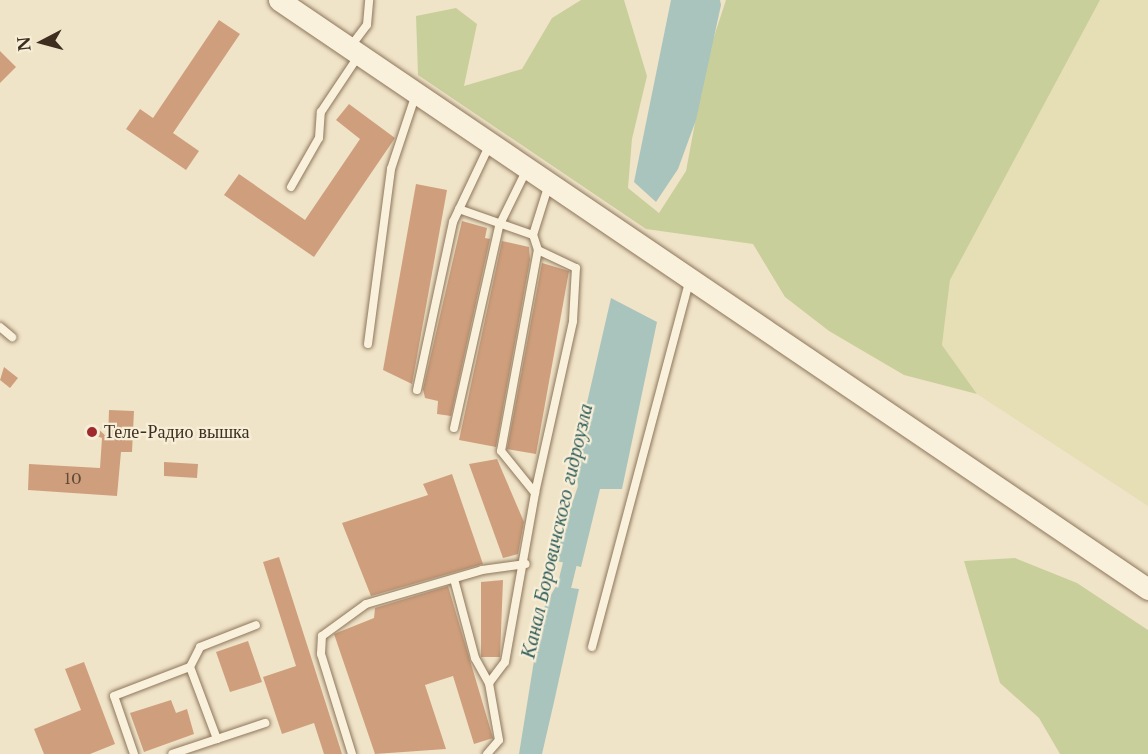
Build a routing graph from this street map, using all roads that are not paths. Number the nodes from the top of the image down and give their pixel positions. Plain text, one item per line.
1 (279, 0) edge
2 (369, 0) edge
3 (355, 50) junction
4 (416, 92) junction
5 (491, 143) junction
6 (528, 168) junction
7 (549, 183) junction
8 (291, 187) dead end
9 (459, 209) junction
10 (499, 226) junction
11 (533, 235) junction
12 (538, 250) junction
13 (688, 282) junction
14 (0, 327) edge
15 (12, 337) dead end
16 (368, 344) dead end
17 (417, 390) dead end
18 (454, 428) dead end
19 (534, 493) junction
20 (526, 564) junction
21 (454, 579) junction
22 (1148, 589) edge
23 (256, 625) dead end
24 (592, 647) dead end
25 (190, 667) junction
26 (489, 683) junction
27 (265, 723) dead end
28 (217, 739) junction
29 (134, 754) edge
30 (172, 754) edge
31 (352, 754) edge
32 (487, 754) edge

1 - 3 main road
2 - 3 lane
3 - 4 main road
3 - 8 lane
4 - 5 main road
4 - 16 lane
5 - 6 main road
5 - 9 lane
6 - 7 main road
6 - 10 lane
7 - 11 lane
7 - 13 main road
9 - 10 lane
9 - 17 lane
10 - 11 lane
10 - 18 lane
11 - 12 lane
12 - 19 lane
12 - 19 lane
13 - 22 main road
13 - 24 lane
14 - 15 lane
19 - 20 lane
20 - 21 lane
20 - 26 lane
21 - 26 lane
21 - 31 lane
23 - 25 lane
25 - 28 lane
25 - 29 lane
26 - 32 lane
27 - 28 lane
28 - 30 lane

